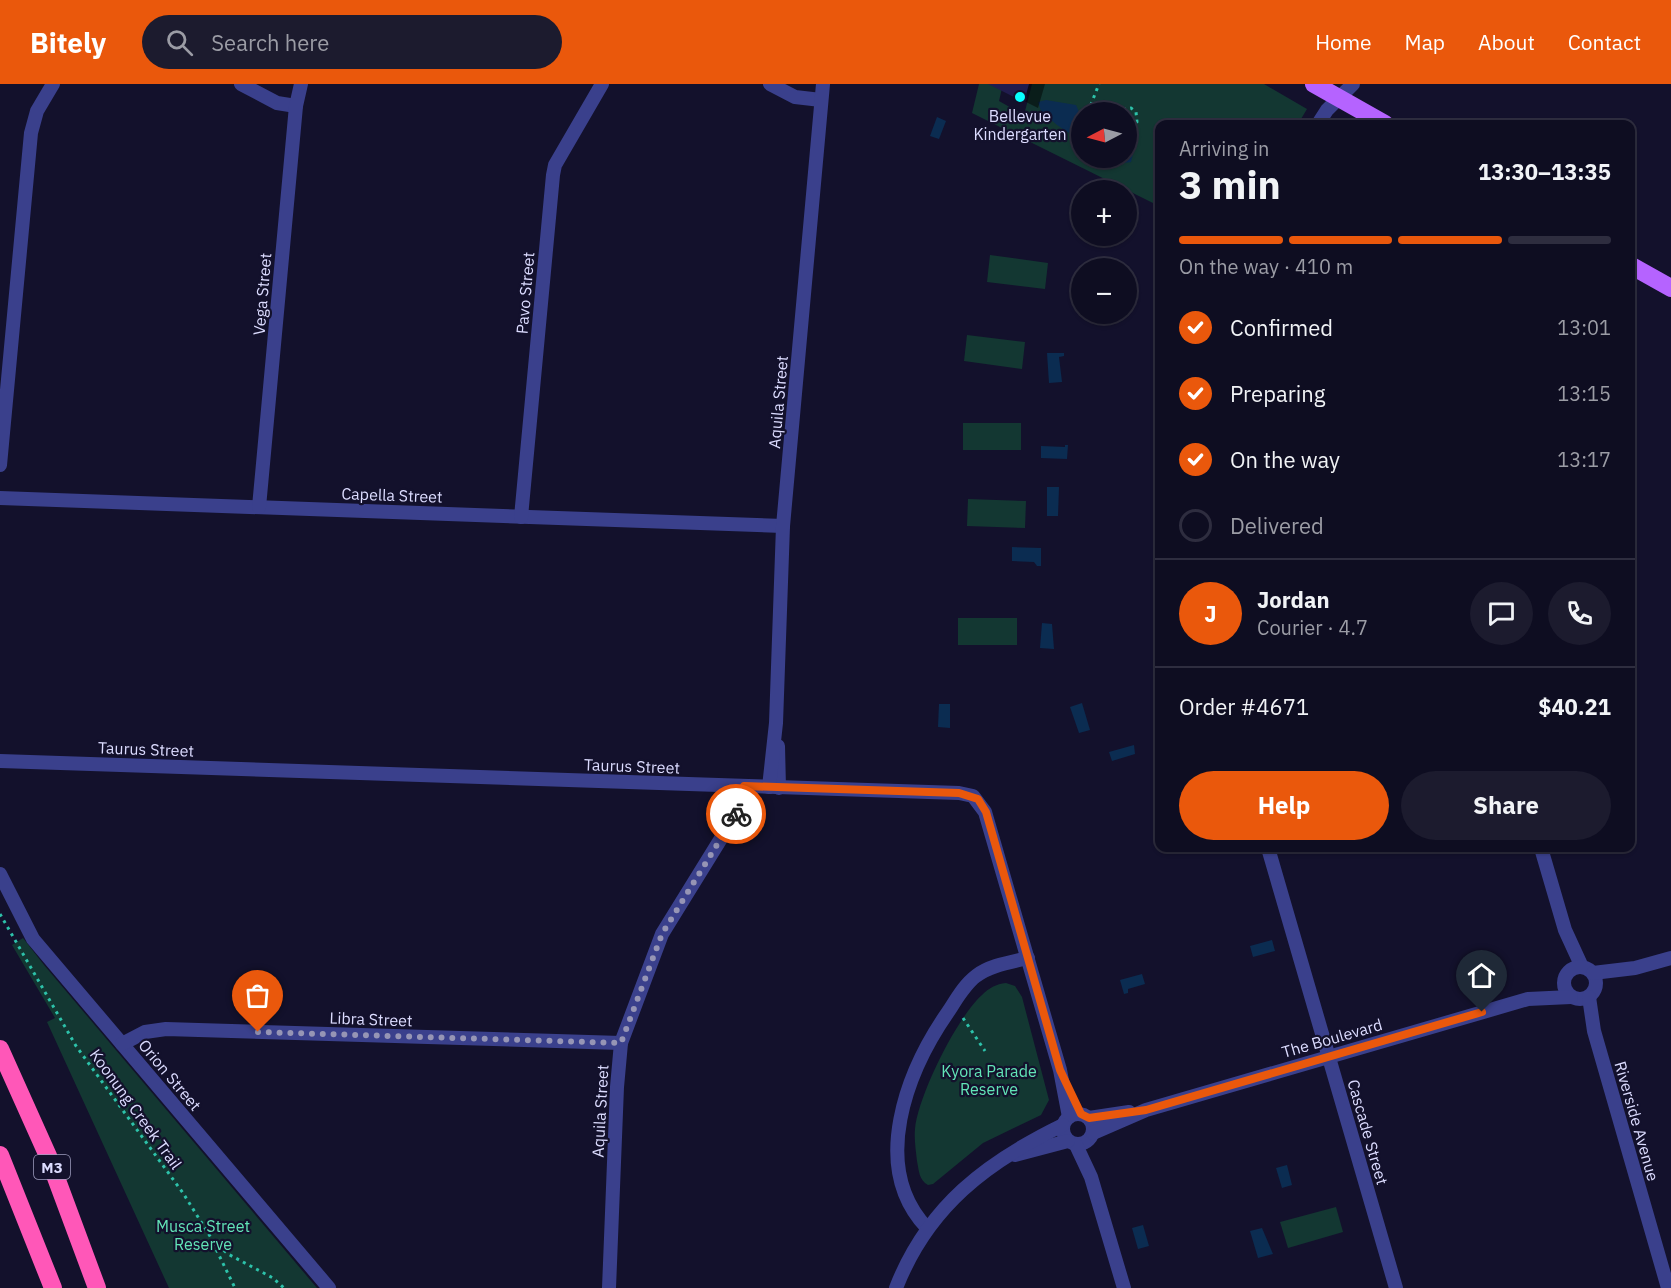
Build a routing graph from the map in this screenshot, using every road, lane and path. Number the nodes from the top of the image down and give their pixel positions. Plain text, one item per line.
1 (53, 84) edge
2 (241, 84) edge
3 (301, 84) edge
4 (602, 84) edge
5 (770, 84) edge
6 (823, 84) edge
7 (1099, 84) edge
8 (1314, 84) edge
9 (1353, 84) edge
10 (1339, 99) junction
11 (821, 100) junction
12 (1092, 102) edge
13 (296, 106) junction
14 (1321, 120) edge
15 (1378, 120) edge
16 (1635, 268) edge
17 (1671, 288) edge
18 (0, 465) edge
19 (0, 498) edge
20 (259, 507) junction
21 (521, 517) junction
22 (783, 526) junction
23 (0, 761) edge
24 (744, 786) junction
25 (774, 787) junction
26 (1269, 852) edge
27 (1542, 852) edge
28 (0, 874) edge
29 (0, 914) edge
30 (1028, 958) junction
31 (1671, 958) edge
32 (1635, 968) junction
33 (1577, 972) junction
34 (1583, 995) junction
35 (1528, 999) junction
36 (963, 1018) dead end
37 (621, 1043) junction
38 (122, 1044) junction
39 (0, 1049) edge
40 (985, 1051) dead end
41 (1329, 1056) junction
42 (1146, 1110) junction
43 (1075, 1118) junction
44 (1081, 1140) junction
45 (0, 1155) edge
46 (1005, 1159) junction
47 (927, 1228) junction
48 (213, 1241) junction
49 (53, 1288) edge
50 (98, 1288) edge
51 (235, 1288) edge
52 (284, 1288) edge
53 (329, 1288) edge
54 (609, 1288) edge
55 (896, 1288) edge
56 (1124, 1288) edge
57 (1396, 1288) edge
58 (1668, 1288) edge

1 - 18 street
2 - 13 street
3 - 13 street, Vega Street
4 - 21 street, Pavo Street
5 - 11 street
6 - 11 street, Aquila Street
7 - 12 path
8 - 10 main road
9 - 10 street
10 - 14 street
10 - 15 main road
11 - 22 street, Aquila Street
13 - 20 street, Vega Street
16 - 17 main road
19 - 20 street, Capella Street
20 - 21 street, Capella Street
21 - 22 street, Capella Street
22 - 25 street, Aquila Street
23 - 24 street, Taurus Street
24 - 25 street, Taurus Street
24 - 37 street, Aquila Street
25 - 30 street, Taurus Street
26 - 41 street, Cascade Street
27 - 33 street
28 - 38 street, Orion Street
29 - 48 path, Koonung Creek Trail
30 - 43 street, Taurus Street
30 - 47 street
31 - 32 street, The Boulevard
32 - 33 street, The Boulevard
32 - 34 street, The Boulevard
33 - 34 street
33 - 34 street
33 - 35 street, The Boulevard
34 - 35 street, The Boulevard
34 - 58 street, Riverside Avenue
35 - 41 street, The Boulevard
36 - 40 path
37 - 38 street, Libra Street
37 - 54 street, Aquila Street
38 - 53 street, Orion Street
39 - 50 highway, M3
41 - 42 street, The Boulevard
41 - 57 street, Cascade Street
42 - 43 street, The Boulevard
42 - 44 street, The Boulevard
43 - 44 street
43 - 44 street
43 - 46 street, The Boulevard
44 - 46 street, The Boulevard
44 - 56 street
45 - 49 highway, M3
46 - 47 street, The Boulevard
47 - 55 street, The Boulevard
48 - 51 path
48 - 52 path, Koonung Creek Trail

